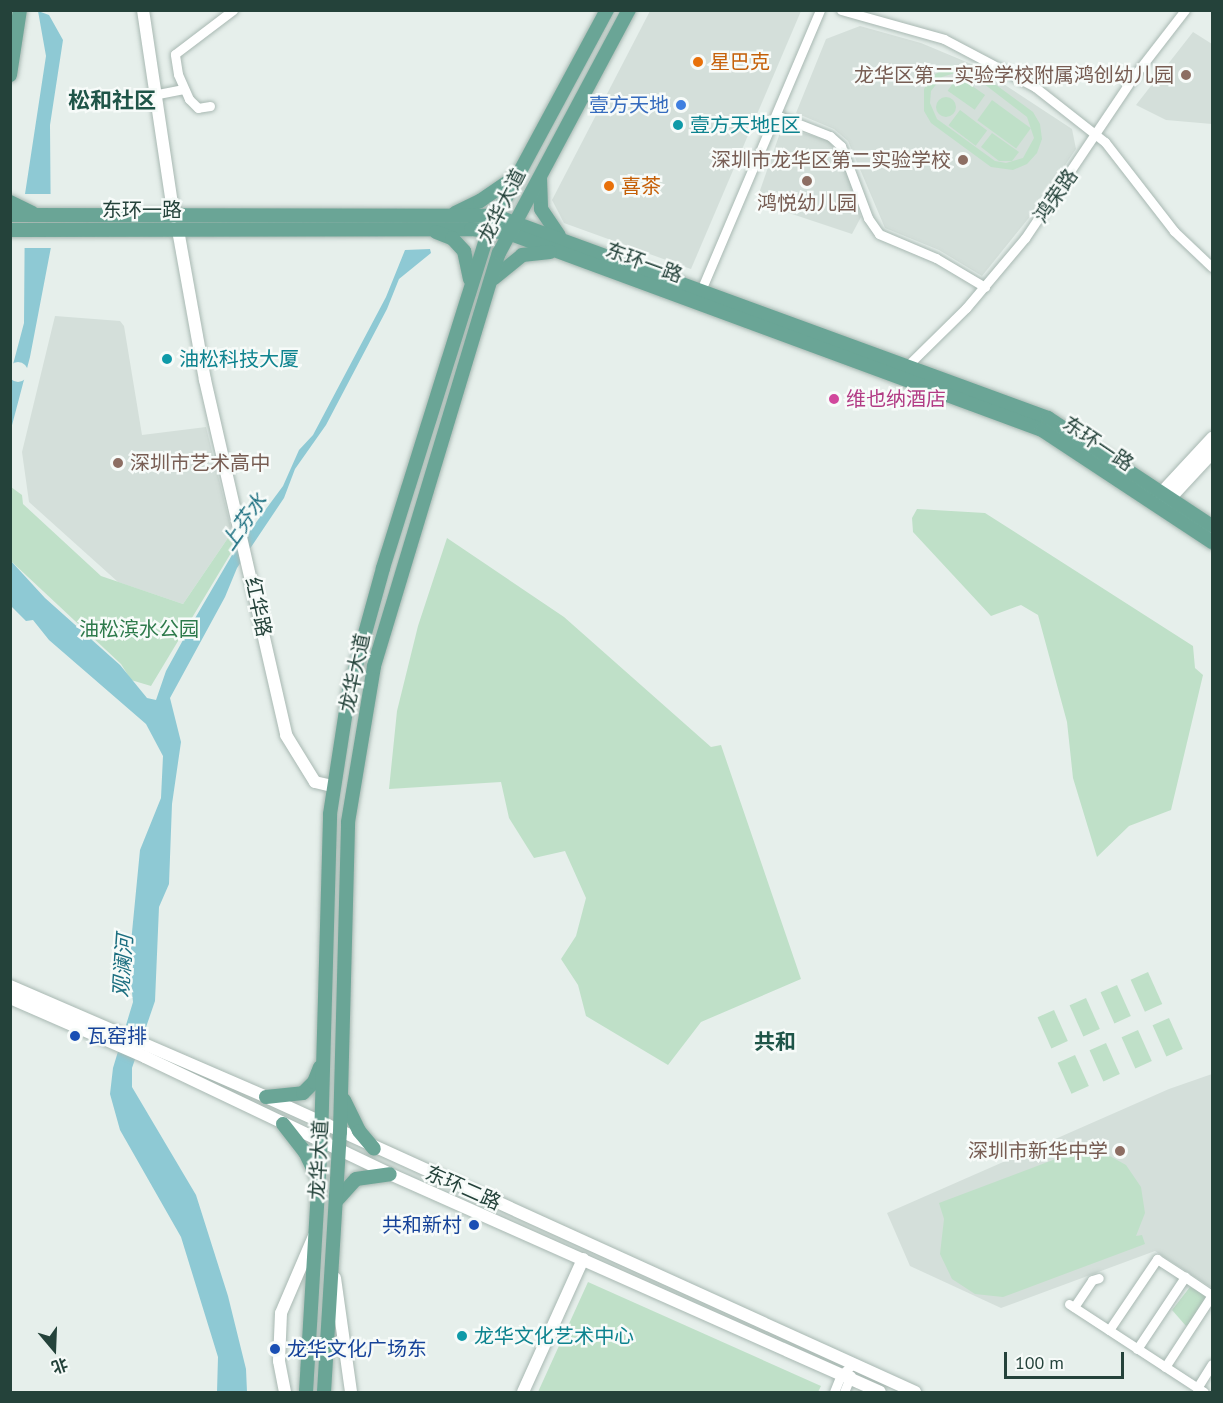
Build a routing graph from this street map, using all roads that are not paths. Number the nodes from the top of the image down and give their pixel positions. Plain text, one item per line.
1 (144, 10) edge
2 (233, 10) edge
3 (607, 10) edge
4 (629, 10) edge
5 (820, 10) edge
6 (841, 10) edge
7 (1185, 10) edge
8 (20, 11) edge
9 (10, 75) edge
10 (184, 89) junction
11 (158, 94) junction
12 (210, 106) dead end
13 (776, 115) junction
14 (1096, 134) junction
15 (541, 172) junction
16 (519, 174) junction
17 (15, 210) edge
18 (450, 214) junction
19 (176, 223) junction
20 (493, 223) junction
21 (511, 227) junction
22 (445, 232) junction
23 (15, 234) edge
24 (561, 246) junction
25 (1212, 267) edge
26 (491, 282) junction
27 (985, 287) junction
28 (469, 289) junction
29 (699, 297) junction
30 (907, 366) junction
31 (1212, 438) edge
32 (1212, 453) edge
33 (1164, 500) junction
34 (1212, 526) edge
35 (1212, 542) edge
36 (333, 786) junction
37 (10, 986) edge
38 (10, 998) edge
39 (105, 1034) junction
40 (147, 1053) junction
41 (323, 1060) junction
42 (341, 1090) junction
43 (266, 1097) junction
44 (283, 1124) junction
45 (322, 1124) junction
46 (340, 1132) junction
47 (321, 1141) junction
48 (339, 1149) junction
49 (375, 1149) junction
50 (390, 1174) junction
51 (318, 1186) junction
52 (336, 1202) junction
53 (315, 1233) junction
54 (583, 1259) junction
55 (333, 1265) junction
56 (1185, 1277) junction
57 (1099, 1278) dead end
58 (1109, 1330) junction
59 (1137, 1349) junction
60 (853, 1364) junction
61 (1212, 1364) edge
62 (1165, 1367) junction
63 (846, 1377) junction
64 (1200, 1390) edge
65 (285, 1392) edge
66 (306, 1392) edge
67 (324, 1392) edge
68 (351, 1392) edge
69 (523, 1392) edge
70 (834, 1392) edge
71 (844, 1392) edge
72 (880, 1392) edge
73 (915, 1392) edge

1 - 11 main road, 红华路
2 - 10 street
3 - 16 main road, 龙华大道
4 - 15 main road, 龙华大道
5 - 13 street
6 - 14 street
7 - 14 street, 鸿荣路
8 - 9 main road
10 - 11 street
10 - 12 street
11 - 19 main road, 红华路
13 - 27 street
13 - 29 street
14 - 25 street
14 - 27 street, 鸿荣路
15 - 21 main road, 龙华大道
15 - 24 main road
16 - 18 main road
16 - 20 main road, 龙华大道
17 - 19 main road, 东环一路
18 - 19 main road, 东环一路
18 - 20 main road, 东环一路
19 - 22 main road, 东环一路
19 - 23 main road, 东环一路
19 - 36 main road, 红华路
20 - 21 main road, 东环一路
20 - 22 main road, 东环一路
20 - 28 main road, 龙华大道
21 - 24 main road, 东环一路
21 - 26 main road, 龙华大道
22 - 28 main road
24 - 26 main road
24 - 29 main road, 东环一路
26 - 42 main road, 龙华大道
27 - 30 street, 鸿荣路
28 - 36 main road, 龙华大道
29 - 30 main road, 东环一路
29 - 33 main road, 东环一路
30 - 33 main road, 东环一路
31 - 33 main road
32 - 33 main road
33 - 34 main road, 东环一路
33 - 35 main road, 东环一路
36 - 41 main road, 龙华大道
37 - 39 main road, 东环二路
38 - 39 main road, 东环二路
39 - 40 main road, 东环二路
40 - 43 main road, 东环二路
40 - 44 main road, 东环二路
41 - 43 main road
41 - 45 main road, 龙华大道
42 - 46 main road, 龙华大道
42 - 49 main road
43 - 45 main road, 东环二路
44 - 47 main road, 东环二路
44 - 51 main road
45 - 46 main road, 东环二路
45 - 47 main road, 龙华大道
46 - 48 main road, 龙华大道
46 - 49 main road, 东环二路
47 - 48 main road, 东环二路
47 - 51 main road, 龙华大道
48 - 50 main road, 东环二路
48 - 52 main road, 龙华大道
49 - 60 main road, 东环二路
50 - 52 main road
50 - 54 main road, 东环二路
51 - 53 main road, 龙华大道
52 - 55 main road, 龙华大道
53 - 65 main road
53 - 66 main road, 龙华大道
54 - 63 main road, 东环二路
54 - 69 main road
55 - 67 main road, 龙华大道
55 - 68 main road
56 - 58 street
56 - 59 street
56 - 62 street
57 - 58 street
58 - 59 street
59 - 62 street
60 - 63 street
60 - 73 main road, 东环二路
61 - 64 street
62 - 64 street
63 - 70 street
63 - 71 street
63 - 72 main road, 东环二路

